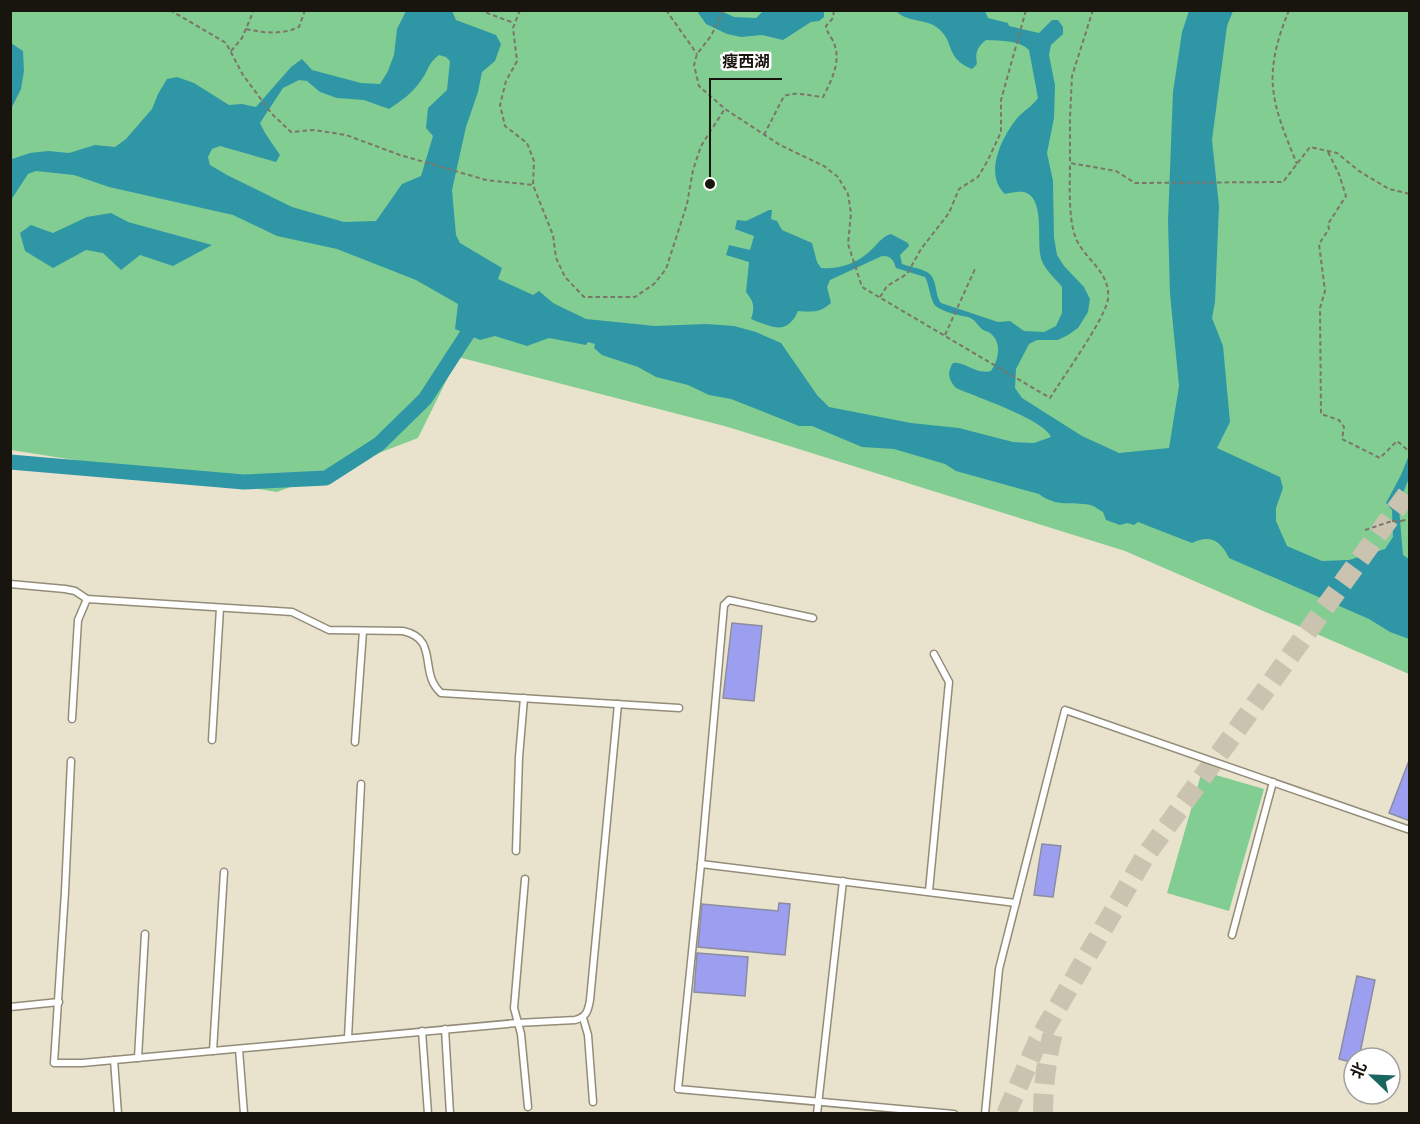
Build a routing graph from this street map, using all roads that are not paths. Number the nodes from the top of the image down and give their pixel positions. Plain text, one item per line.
1 (10, 584) edge
2 (87, 599) junction
3 (220, 608) junction
4 (813, 618) dead end
5 (363, 631) junction
6 (934, 654) dead end
7 (524, 698) junction
8 (618, 704) junction
9 (679, 708) dead end
10 (72, 719) dead end
11 (212, 740) dead end
12 (355, 742) dead end
13 (71, 761) dead end
14 (1273, 782) junction
15 (361, 784) dead end
16 (1410, 830) edge
17 (516, 851) dead end
18 (701, 864) junction
19 (224, 872) dead end
20 (525, 879) dead end
21 (843, 881) junction
22 (928, 891) junction
23 (1016, 903) junction
24 (145, 934) dead end
25 (1232, 935) dead end
26 (59, 1002) junction
27 (10, 1006) edge
28 (583, 1017) junction
29 (517, 1023) junction
30 (445, 1029) junction
31 (422, 1031) junction
32 (348, 1038) junction
33 (238, 1049) junction
34 (213, 1051) junction
35 (138, 1058) junction
36 (114, 1060) junction
37 (593, 1102) dead end
38 (818, 1102) junction
39 (528, 1107) dead end
40 (118, 1113) edge
41 (244, 1113) edge
42 (428, 1113) edge
43 (450, 1113) edge
44 (817, 1113) edge
45 (954, 1113) edge
46 (985, 1113) edge

1 - 2 lane
2 - 3 lane
2 - 10 lane
3 - 5 lane
3 - 11 lane
4 - 18 lane
5 - 7 lane
5 - 12 lane
6 - 22 lane
7 - 8 lane
7 - 17 lane
8 - 9 lane
8 - 28 lane
13 - 26 lane
14 - 16 lane
14 - 23 lane
14 - 25 lane
15 - 32 lane
18 - 21 lane
18 - 38 lane
19 - 34 lane
20 - 29 lane
21 - 22 lane
21 - 38 lane
22 - 23 lane
23 - 46 lane
24 - 35 lane
26 - 27 lane
26 - 36 lane
28 - 29 lane
28 - 37 lane
29 - 30 lane
29 - 39 lane
30 - 31 lane
30 - 43 lane
31 - 32 lane
31 - 42 lane
32 - 33 lane
33 - 34 lane
33 - 41 lane
34 - 35 lane
35 - 36 lane
36 - 40 lane
38 - 44 lane
38 - 45 lane

